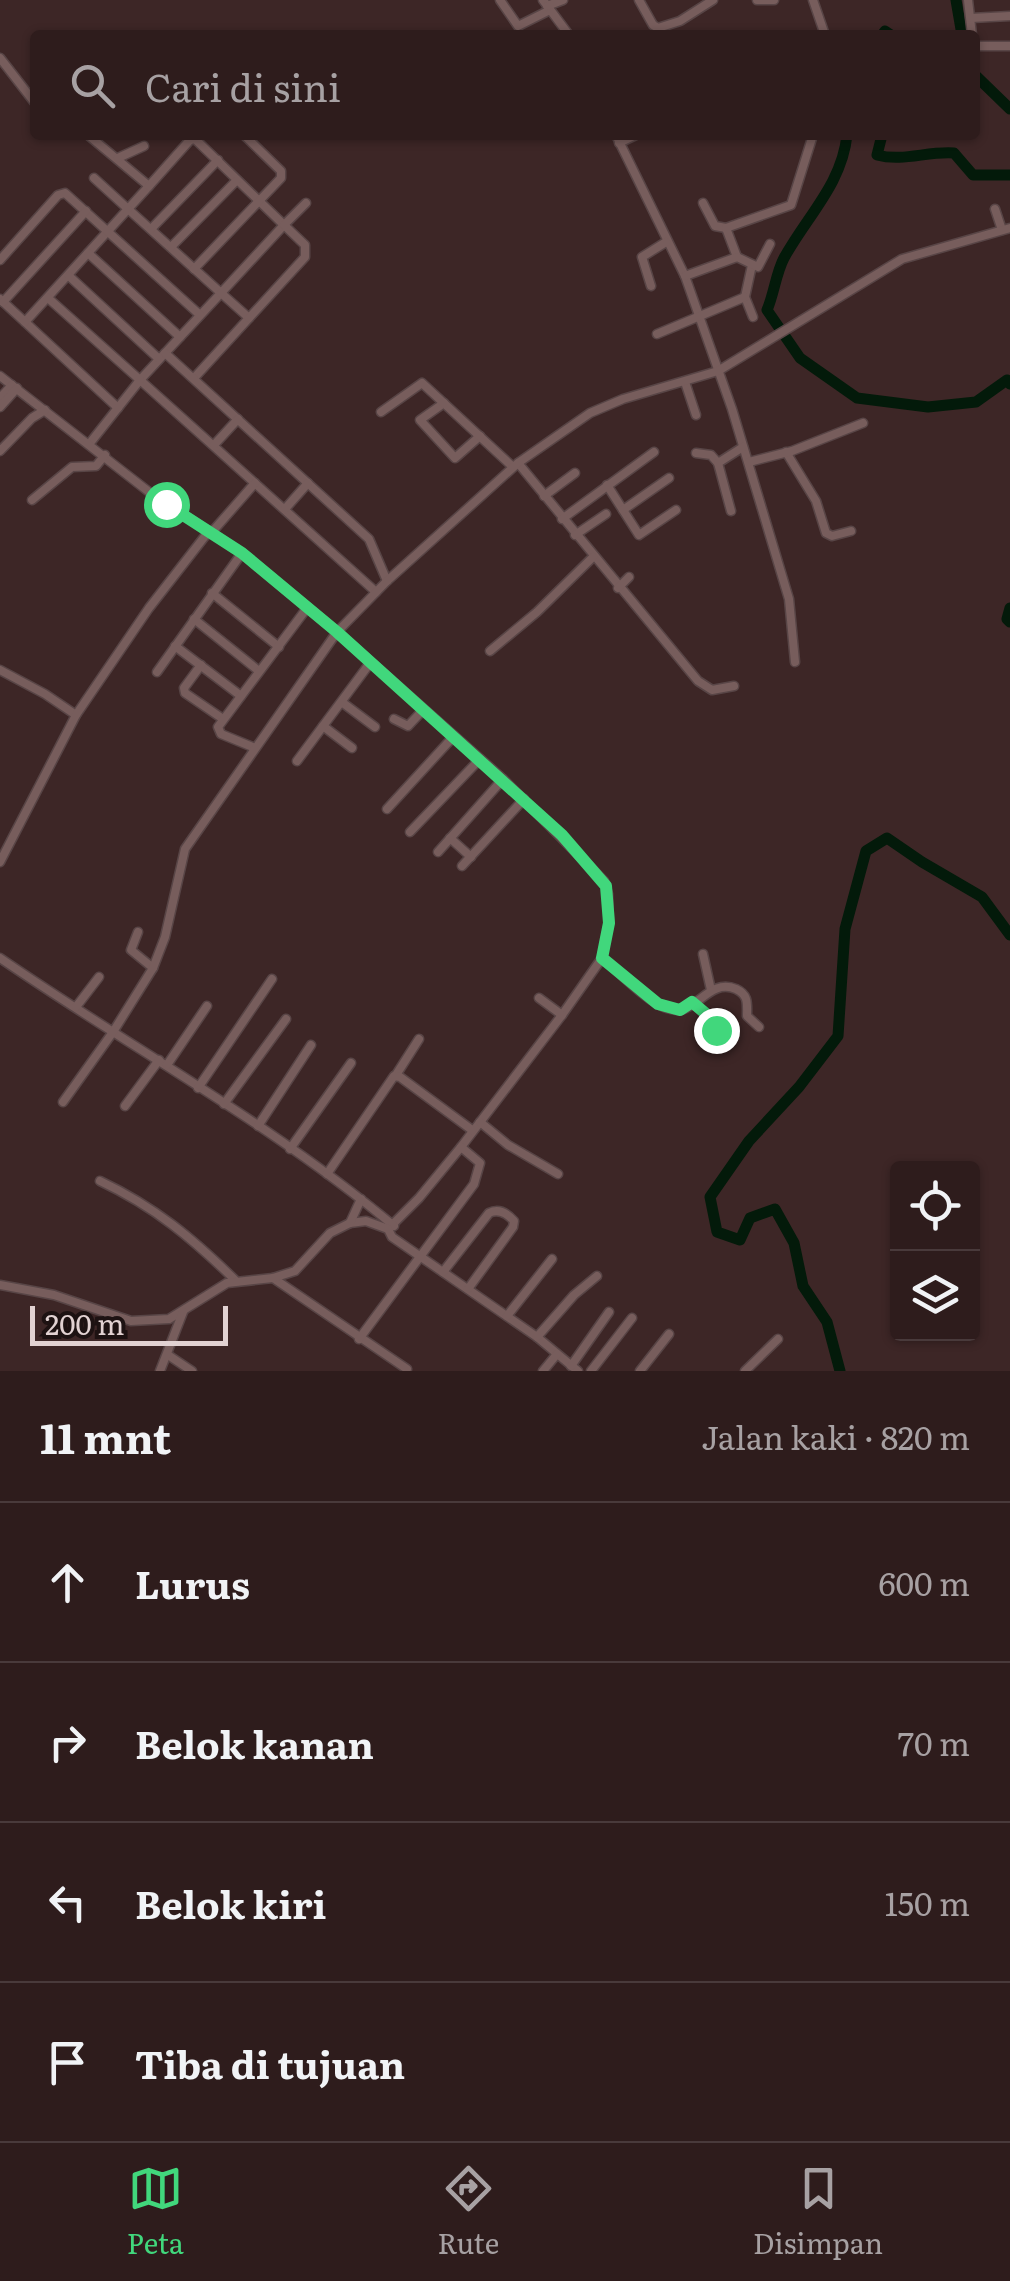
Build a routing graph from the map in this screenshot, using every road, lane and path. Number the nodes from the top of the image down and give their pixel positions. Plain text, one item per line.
1 (500, 0) edge
2 (563, 0) edge
3 (640, 0) edge
4 (713, 0) edge
5 (757, 0) edge
6 (774, 0) edge
7 (814, 0) edge
8 (968, 0) edge
9 (546, 5) edge
10 (1010, 16) edge
11 (970, 18) junction
12 (565, 30) edge
13 (823, 30) edge
14 (971, 30) edge
15 (980, 46) edge
16 (1010, 46) edge
17 (0, 58) edge
18 (30, 97) edge
19 (95, 140) edge
20 (191, 140) edge
21 (193, 140) edge
22 (249, 140) edge
23 (618, 140) edge
24 (811, 140) edge
25 (144, 146) dead end
26 (118, 158) junction
27 (218, 160) junction
28 (94, 178) dead end
29 (237, 180) junction
30 (149, 186) junction
31 (260, 200) junction
32 (306, 203) dead end
33 (703, 203) dead end
34 (128, 208) junction
35 (995, 209) dead end
36 (86, 212) junction
37 (284, 225) junction
38 (726, 228) junction
39 (150, 229) junction
40 (1006, 229) edge
41 (108, 231) junction
42 (666, 242) junction
43 (770, 244) dead end
44 (171, 248) junction
45 (88, 253) junction
46 (737, 257) junction
47 (0, 260) edge
48 (752, 265) junction
49 (194, 269) junction
50 (68, 276) junction
51 (685, 276) junction
52 (651, 286) dead end
53 (222, 293) junction
54 (745, 297) junction
55 (48, 298) junction
56 (2, 300) edge
57 (200, 315) junction
58 (697, 316) junction
59 (753, 316) dead end
60 (249, 318) junction
61 (24, 322) junction
62 (657, 334) dead end
63 (180, 336) junction
64 (162, 356) junction
65 (718, 371) junction
66 (0, 376) edge
67 (195, 378) junction
68 (140, 380) junction
69 (684, 382) junction
70 (15, 387) junction
71 (0, 398) edge
72 (444, 403) junction
73 (0, 406) edge
74 (118, 408) junction
75 (45, 410) junction
76 (381, 412) dead end
77 (696, 415) dead end
78 (238, 419) junction
79 (864, 423) dead end
80 (480, 436) junction
81 (90, 444) junction
82 (214, 445) junction
83 (743, 447) junction
84 (0, 451) edge
85 (654, 452) dead end
86 (786, 452) junction
87 (696, 453) dead end
88 (106, 456) junction
89 (749, 462) junction
90 (718, 463) junction
91 (516, 465) junction
92 (575, 473) dead end
93 (670, 478) dead end
94 (254, 483) junction
95 (308, 483) junction
96 (607, 485) junction
97 (544, 496) junction
98 (32, 500) dead end
99 (285, 509) junction
100 (623, 510) junction
101 (676, 510) dead end
102 (731, 511) dead end
103 (606, 514) dead end
104 (562, 519) junction
105 (850, 531) dead end
106 (211, 532) junction
107 (575, 535) junction
108 (242, 553) junction
109 (593, 557) junction
110 (629, 577) dead end
111 (387, 581) junction
112 (618, 588) junction
113 (376, 592) junction
114 (212, 593) junction
115 (307, 608) junction
116 (194, 618) junction
117 (337, 632) junction
118 (176, 646) junction
119 (278, 647) junction
120 (490, 651) dead end
121 (795, 662) dead end
122 (370, 663) junction
123 (201, 665) junction
124 (0, 670) edge
125 (259, 671) junction
126 (157, 672) dead end
127 (734, 686) dead end
128 (241, 696) junction
129 (343, 703) junction
130 (423, 710) junction
131 (76, 716) junction
132 (223, 719) junction
133 (394, 719) dead end
134 (324, 726) junction
135 (374, 727) dead end
136 (454, 736) junction
137 (255, 748) junction
138 (352, 748) dead end
139 (480, 760) junction
140 (297, 761) dead end
141 (502, 779) junction
142 (524, 799) junction
143 (387, 808) dead end
144 (410, 832) dead end
145 (450, 838) junction
146 (438, 852) dead end
147 (471, 856) junction
148 (0, 862) edge
149 (462, 866) dead end
150 (138, 932) dead end
151 (703, 954) dead end
152 (0, 958) edge
153 (602, 958) junction
154 (152, 968) junction
155 (99, 976) dead end
156 (272, 979) dead end
157 (711, 990) junction
158 (538, 998) dead end
159 (692, 1002) junction
160 (207, 1006) dead end
161 (76, 1007) junction
162 (562, 1015) junction
163 (286, 1019) dead end
164 (759, 1027) dead end
165 (113, 1032) junction
166 (719, 1036) dead end
167 (420, 1039) dead end
168 (311, 1046) dead end
169 (163, 1062) junction
170 (351, 1064) dead end
171 (396, 1076) junction
172 (198, 1088) junction
173 (62, 1102) dead end
174 (224, 1104) junction
175 (125, 1106) dead end
176 (480, 1122) junction
177 (258, 1126) junction
178 (472, 1130) junction
179 (461, 1146) junction
180 (290, 1149) junction
181 (327, 1174) junction
182 (558, 1174) dead end
183 (100, 1180) dead end
184 (361, 1199) junction
185 (350, 1223) junction
186 (391, 1227) junction
187 (420, 1257) junction
188 (552, 1259) dead end
189 (444, 1272) junction
190 (597, 1276) dead end
191 (273, 1278) junction
192 (235, 1280) junction
193 (0, 1285) edge
194 (468, 1289) junction
195 (183, 1312) junction
196 (610, 1312) dead end
197 (507, 1316) junction
198 (632, 1318) dead end
199 (668, 1334) dead end
200 (537, 1337) junction
201 (359, 1339) junction
202 (778, 1339) dead end
203 (557, 1354) junction
204 (168, 1355) junction
205 (574, 1368) edge
206 (407, 1369) edge
207 (160, 1371) edge
208 (192, 1371) edge
209 (543, 1371) edge
210 (591, 1371) edge
211 (640, 1371) edge
212 (744, 1371) edge

1 - 9 street
2 - 9 street
3 - 4 street
5 - 6 street
7 - 13 street
8 - 11 street
9 - 12 street
10 - 11 street
11 - 14 street
15 - 16 street
17 - 18 street
19 - 26 street
20 - 30 street
21 - 27 street
22 - 31 street
23 - 42 street
24 - 38 street
25 - 26 street
26 - 30 street
27 - 29 street
27 - 39 street
28 - 34 street
29 - 31 street
29 - 44 street
30 - 34 street
31 - 37 street
31 - 49 street
32 - 37 street
33 - 38 street
34 - 39 street
34 - 41 street
35 - 40 street
36 - 41 street
36 - 47 street
36 - 56 street
37 - 53 street
37 - 60 street
38 - 46 street
39 - 44 street
40 - 65 street
41 - 45 street
41 - 57 street
42 - 51 street
42 - 52 street
43 - 48 street
44 - 49 street
45 - 50 street
45 - 63 street
46 - 48 street
46 - 51 street
48 - 54 street
49 - 53 street
50 - 55 street
50 - 64 street
51 - 58 street
53 - 57 street
53 - 60 street
54 - 58 street
54 - 59 street
55 - 61 street
55 - 68 street
56 - 61 street
57 - 63 street
58 - 62 street
58 - 65 street
60 - 67 street
61 - 74 street
63 - 64 street
64 - 67 street
64 - 68 street
65 - 69 street
65 - 83 street
66 - 70 street
67 - 78 street
68 - 74 street
68 - 82 street
69 - 77 street
69 - 91 street
70 - 71 street
70 - 73 street
70 - 75 street
72 - 76 street
72 - 80 street
72 - 80 street
74 - 81 street
75 - 81 street
75 - 84 street
78 - 82 street
78 - 95 street
79 - 86 street
80 - 91 street
81 - 88 street
82 - 94 street
83 - 89 street
83 - 90 street
85 - 96 street
86 - 89 street
86 - 105 street
87 - 90 street
88 - 98 street
88 - 106 street
89 - 121 street
90 - 102 street
91 - 97 street
91 - 111 street
92 - 97 street
93 - 100 street
94 - 99 street
94 - 106 street
95 - 99 street
95 - 111 street
96 - 100 street
96 - 104 street
97 - 104 street
99 - 113 street
100 - 101 street
103 - 107 street
104 - 107 street
106 - 108 street
106 - 131 street
107 - 109 street
108 - 114 street
108 - 115 street
109 - 112 street
109 - 120 street
110 - 112 street
111 - 113 street
112 - 127 street
113 - 117 street
114 - 116 street
114 - 119 street
115 - 117 street
115 - 119 street
116 - 118 street
116 - 125 street
117 - 122 street
117 - 137 street
118 - 123 street
118 - 126 street
119 - 125 street
122 - 129 street
122 - 130 street
123 - 128 street
123 - 132 street
124 - 131 street
125 - 128 street
128 - 132 street
129 - 134 street
129 - 135 street
130 - 133 street
130 - 136 street
131 - 148 street
132 - 137 street
134 - 138 street
134 - 140 street
136 - 139 street
136 - 143 street
137 - 154 street
139 - 141 street
139 - 144 street
141 - 142 street
141 - 145 street
142 - 147 street
142 - 153 street
145 - 146 street
145 - 147 street
147 - 149 street
150 - 154 street
151 - 157 street
152 - 161 street
153 - 159 street
153 - 162 street
154 - 165 street
155 - 161 street
156 - 172 street
157 - 159 street
157 - 164 street
158 - 162 street
159 - 166 street
160 - 169 street
161 - 165 street
162 - 176 street
163 - 174 street
165 - 169 street
165 - 173 street
167 - 171 street
168 - 177 street
169 - 172 street
169 - 175 street
170 - 180 street
171 - 178 street
171 - 181 street
172 - 174 street
174 - 177 street
176 - 178 street
176 - 182 street
177 - 180 street
178 - 179 street
179 - 186 street
179 - 187 street
180 - 181 street
181 - 184 street
183 - 192 street
184 - 185 street
184 - 186 street
185 - 186 street
185 - 191 street
186 - 187 street
187 - 189 street
187 - 201 street
188 - 197 street
189 - 194 street
189 - 194 street
190 - 200 street
191 - 192 street
191 - 201 street
192 - 195 street
193 - 195 street
194 - 197 street
195 - 204 street
196 - 205 street
197 - 200 street
198 - 210 street
199 - 211 street
200 - 203 street
201 - 206 street
202 - 212 street
203 - 205 street
203 - 209 street
204 - 207 street
204 - 208 street

